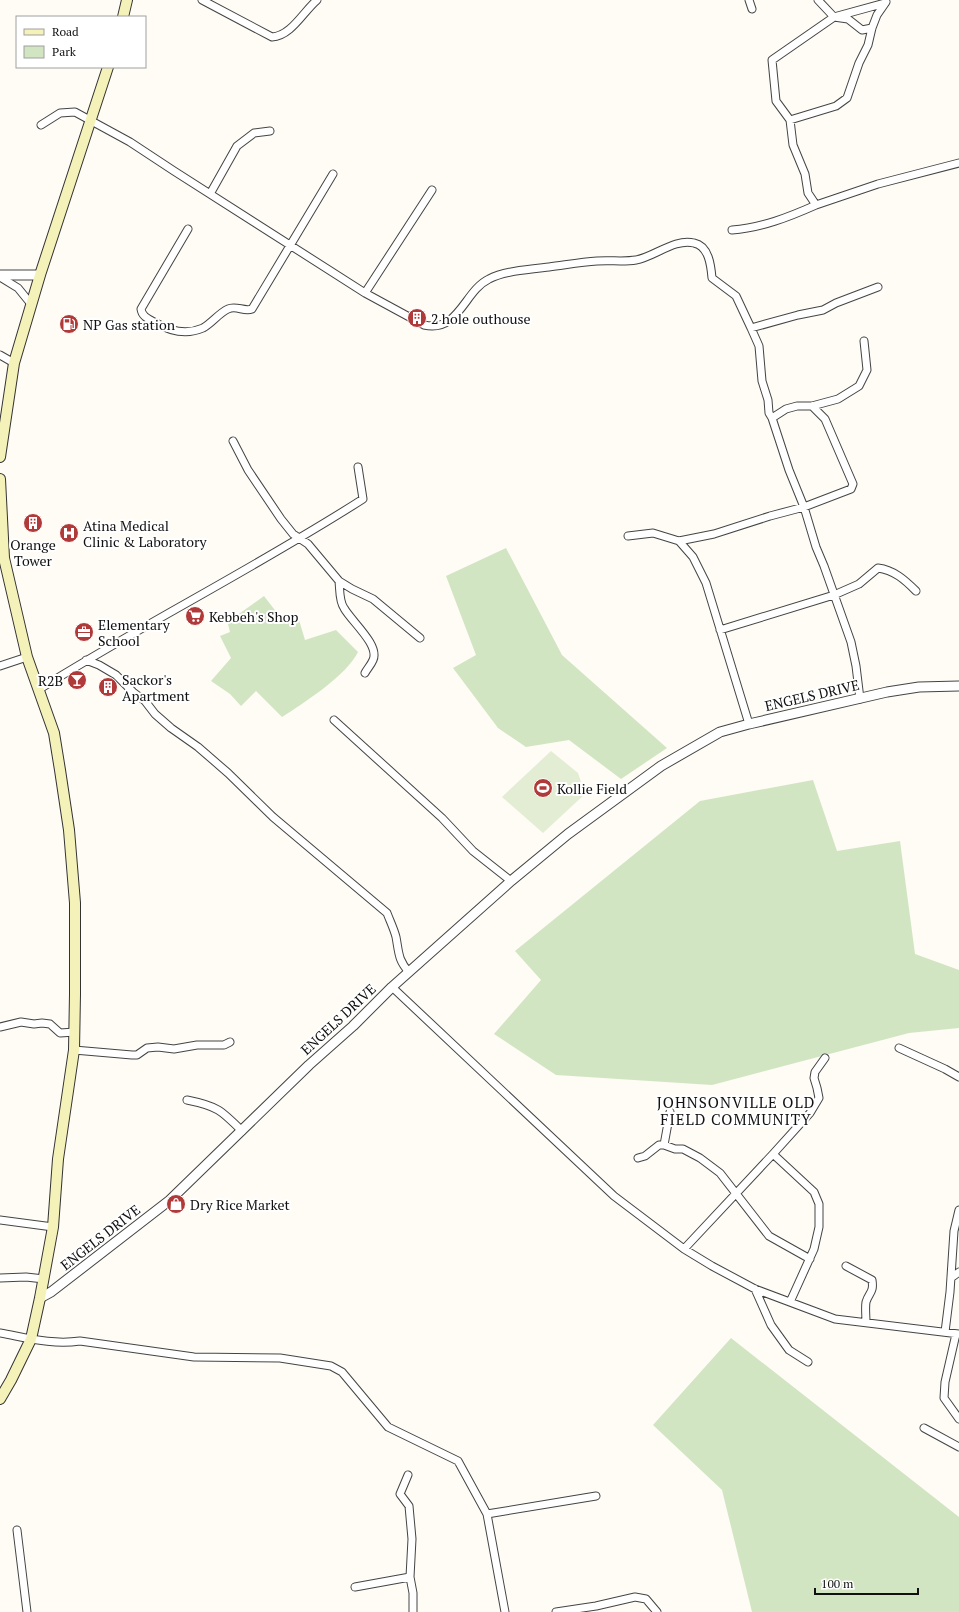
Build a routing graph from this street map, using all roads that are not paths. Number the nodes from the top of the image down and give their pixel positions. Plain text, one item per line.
1 (127, 0) edge
2 (202, 0) edge
3 (317, 0) edge
4 (749, 0) edge
5 (818, 0) edge
6 (886, 1) edge
7 (752, 9) dead end
8 (123, 16) edge
9 (834, 17) junction
10 (872, 28) junction
11 (108, 68) edge
12 (90, 120) junction
13 (790, 120) junction
14 (41, 125) dead end
15 (270, 131) dead end
16 (959, 163) edge
17 (333, 174) dead end
18 (432, 190) dead end
19 (210, 194) junction
20 (816, 205) junction
21 (188, 228) dead end
22 (732, 230) dead end
23 (291, 245) junction
24 (40, 275) junction
25 (0, 276) edge
26 (878, 287) dead end
27 (365, 293) junction
28 (32, 304) junction
29 (751, 328) junction
30 (864, 341) dead end
31 (0, 355) edge
32 (14, 363) junction
33 (812, 406) junction
34 (772, 418) junction
35 (2, 428) edge
36 (233, 441) dead end
37 (0, 457) edge
38 (358, 467) dead end
39 (0, 478) edge
40 (804, 507) junction
41 (628, 536) dead end
42 (301, 539) junction
43 (2, 541) edge
44 (679, 541) junction
45 (339, 581) junction
46 (916, 592) dead end
47 (834, 595) junction
48 (720, 630) junction
49 (420, 638) dead end
50 (27, 657) junction
51 (86, 660) junction
52 (0, 666) edge
53 (365, 673) dead end
54 (959, 686) edge
55 (38, 690) junction
56 (860, 699) junction
57 (334, 720) dead end
58 (749, 724) junction
59 (511, 881) junction
60 (409, 972) junction
61 (392, 987) junction
62 (0, 1027) edge
63 (75, 1032) junction
64 (230, 1042) dead end
65 (899, 1048) dead end
66 (74, 1050) junction
67 (825, 1058) dead end
68 (959, 1077) edge
69 (187, 1100) dead end
70 (670, 1112) dead end
71 (242, 1132) junction
72 (664, 1145) junction
73 (773, 1154) junction
74 (638, 1158) dead end
75 (736, 1193) junction
76 (959, 1210) edge
77 (0, 1220) edge
78 (53, 1227) junction
79 (684, 1249) junction
80 (810, 1259) junction
81 (846, 1266) dead end
82 (959, 1272) edge
83 (0, 1278) edge
84 (951, 1278) junction
85 (44, 1279) junction
86 (755, 1289) junction
87 (40, 1298) junction
88 (790, 1302) junction
89 (866, 1322) junction
90 (945, 1332) junction
91 (0, 1333) edge
92 (957, 1334) edge
93 (30, 1339) junction
94 (808, 1362) dead end
95 (0, 1399) edge
96 (959, 1419) edge
97 (924, 1428) dead end
98 (959, 1447) edge
99 (408, 1475) dead end
100 (596, 1496) dead end
101 (487, 1514) junction
102 (17, 1530) dead end
103 (410, 1576) junction
104 (355, 1587) dead end
105 (596, 1609) edge
106 (27, 1612) edge
107 (413, 1612) edge
108 (505, 1612) edge
109 (556, 1612) edge
110 (657, 1612) edge

1 - 8 main road
2 - 3 street
4 - 7 street
5 - 9 street
6 - 9 street
6 - 10 street
9 - 10 street
9 - 13 street
10 - 13 street
11 - 12 main road
12 - 14 street
12 - 19 street
12 - 24 main road
13 - 20 street
15 - 19 street
16 - 20 street
17 - 23 street
18 - 27 street
19 - 23 street
20 - 22 street
21 - 23 street
23 - 27 street
24 - 25 street
24 - 28 main road
25 - 28 street
26 - 29 street
27 - 29 street
28 - 32 main road
29 - 34 street
30 - 33 street
31 - 32 street
32 - 35 main road
33 - 34 street
33 - 40 street
34 - 40 street
35 - 37 main road
36 - 42 street
38 - 42 street
39 - 43 main road
40 - 44 street
40 - 47 street
41 - 44 street
42 - 45 street
42 - 51 street
43 - 50 main road
44 - 48 street
45 - 49 street
45 - 53 street
46 - 47 street
47 - 48 street
47 - 56 street
48 - 58 street
50 - 52 street
50 - 55 main road
51 - 55 street
51 - 60 street
54 - 56 street, ENGELS DRIVE
55 - 63 main road
56 - 58 street, ENGELS DRIVE
57 - 59 street
58 - 59 street, ENGELS DRIVE
59 - 60 street, ENGELS DRIVE
60 - 61 street, ENGELS DRIVE
61 - 71 street, ENGELS DRIVE
61 - 79 street
62 - 63 street
63 - 66 main road
64 - 66 street
65 - 68 street
66 - 78 main road
67 - 73 street
69 - 71 street
70 - 72 street
71 - 87 street, ENGELS DRIVE
72 - 74 street
72 - 75 street
73 - 75 street
73 - 80 street
75 - 79 street
75 - 80 street
76 - 84 street
77 - 78 street
78 - 85 main road
79 - 86 street
80 - 88 street
81 - 89 street
82 - 84 street
83 - 85 street
84 - 90 street
85 - 87 main road
86 - 88 street
86 - 94 street
87 - 93 main road
88 - 89 street
89 - 90 street
90 - 92 street
91 - 93 street
92 - 96 street
93 - 95 main road
93 - 101 street
97 - 98 street
99 - 103 street
100 - 101 street
101 - 108 street
102 - 106 street
103 - 104 street
103 - 107 street
105 - 109 street
105 - 110 street

